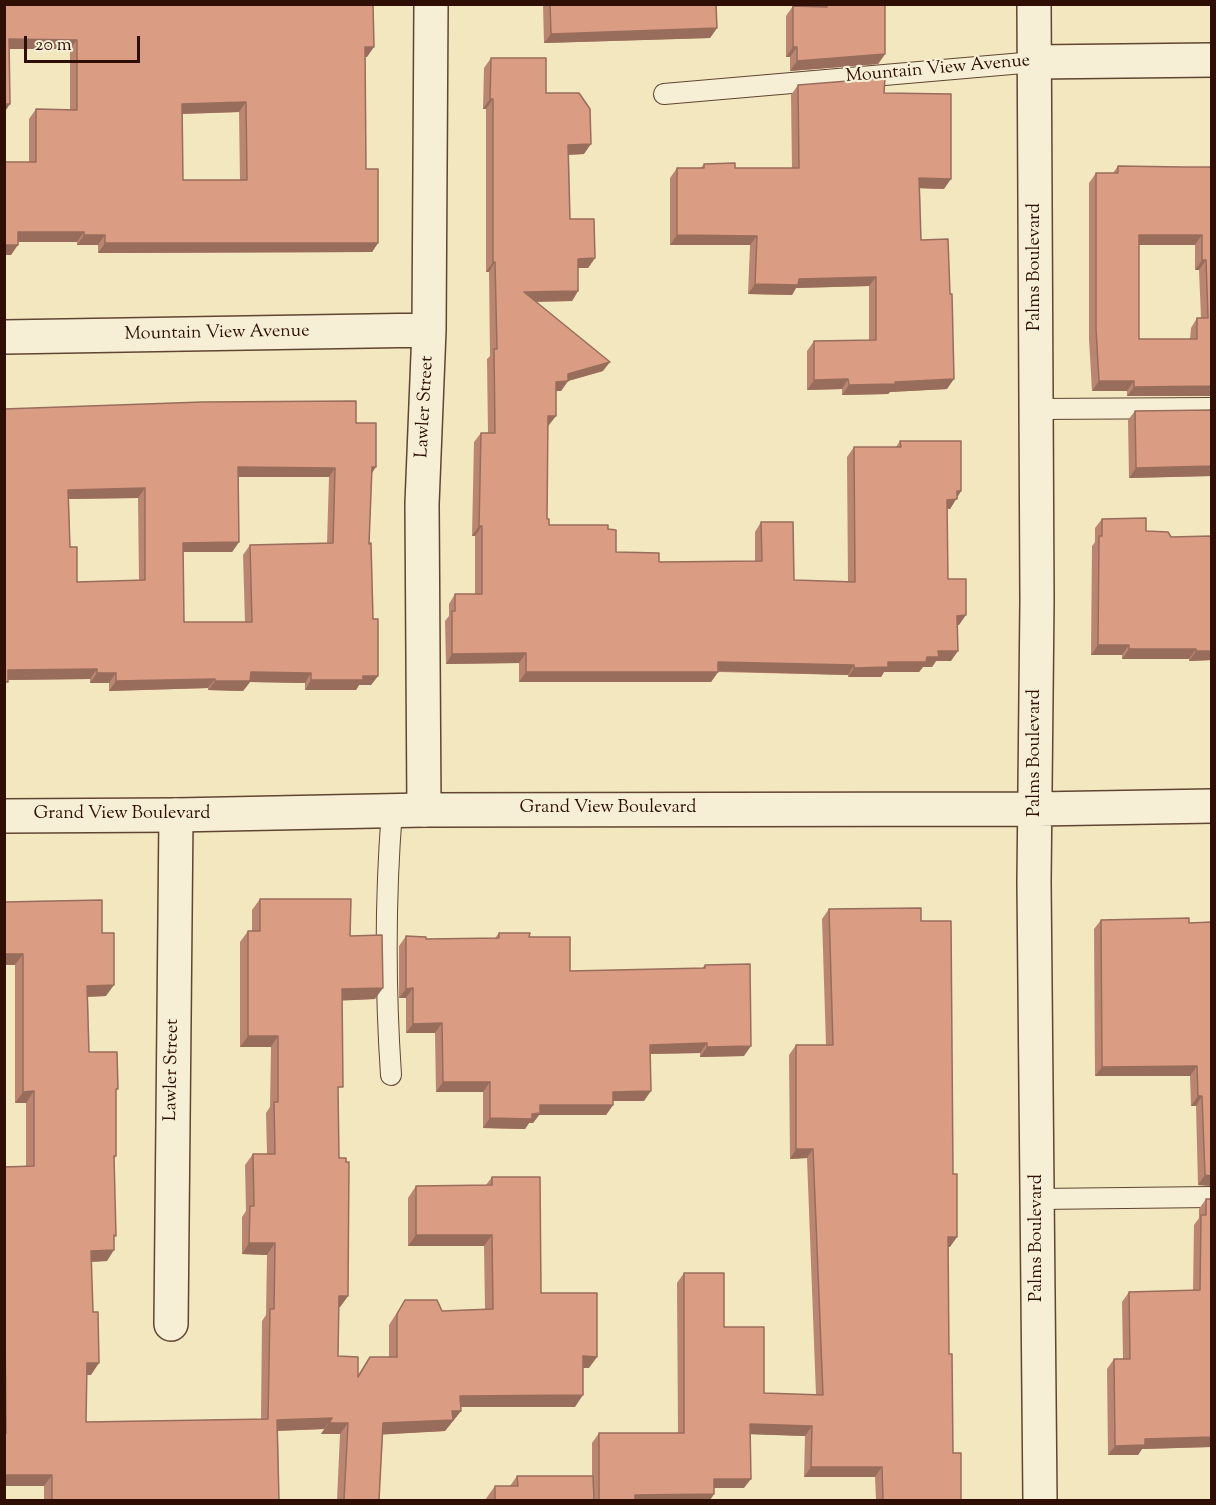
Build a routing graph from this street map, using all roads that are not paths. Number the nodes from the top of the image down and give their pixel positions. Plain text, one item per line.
1 (431, 4) edge
2 (1034, 4) edge
3 (1212, 60) edge
4 (1035, 62) junction
5 (664, 94) dead end
6 (429, 330) junction
7 (4, 337) edge
8 (1212, 408) edge
9 (1037, 409) junction
10 (1212, 806) edge
11 (1036, 809) junction
12 (392, 810) junction
13 (424, 810) junction
14 (176, 815) junction
15 (4, 816) edge
16 (391, 1075) dead end
17 (1212, 1197) edge
18 (1038, 1199) junction
19 (171, 1324) dead end
20 (1040, 1500) edge

1 - 6 street, Lawler Street
2 - 4 street, Palms Boulevard
3 - 4 street, Mountain View Avenue
4 - 5 lane, Mountain View Avenue
4 - 9 street, Palms Boulevard
6 - 7 street, Mountain View Avenue
6 - 13 street, Lawler Street
8 - 9 lane
9 - 11 street, Palms Boulevard
10 - 11 street, Grand View Boulevard
11 - 13 street, Grand View Boulevard
11 - 18 street, Palms Boulevard
12 - 13 street, Grand View Boulevard
12 - 14 street, Grand View Boulevard
12 - 16 lane
14 - 15 street, Grand View Boulevard
14 - 19 street, Lawler Street
17 - 18 lane
18 - 20 street, Palms Boulevard

